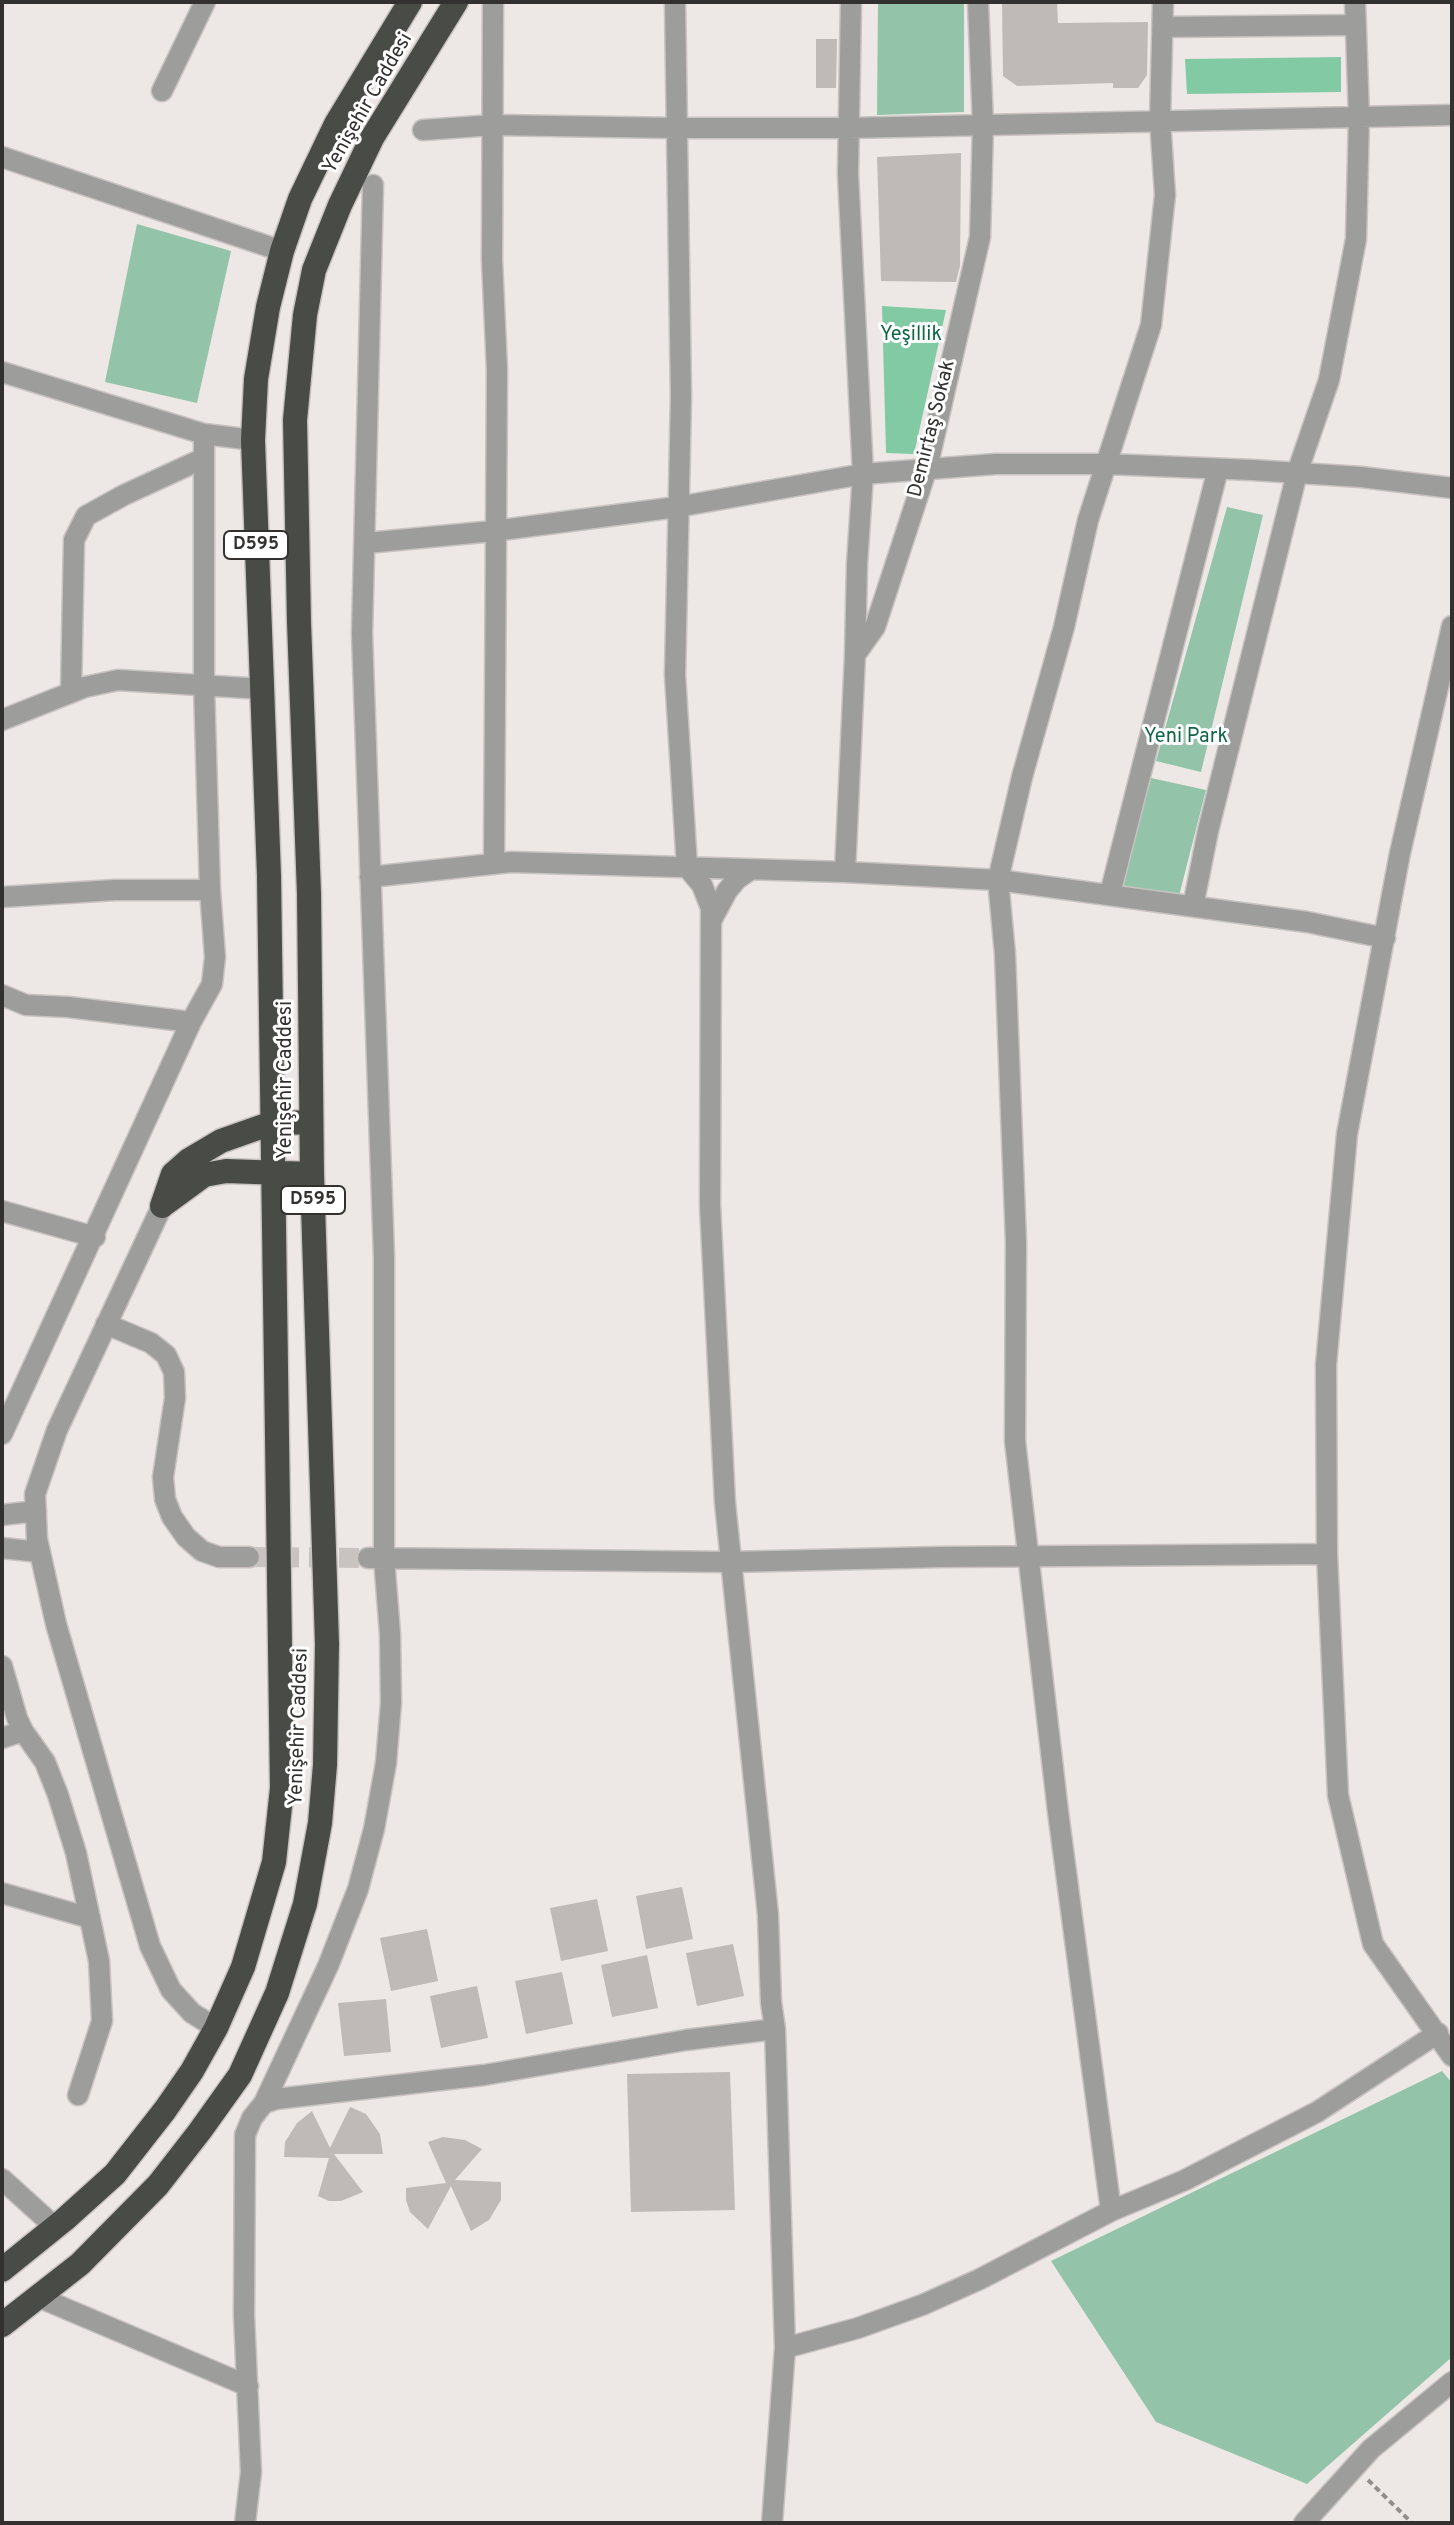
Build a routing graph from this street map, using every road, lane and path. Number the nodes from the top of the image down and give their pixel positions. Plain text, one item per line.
1 (205, 2) edge
2 (410, 2) edge
3 (456, 2) edge
4 (493, 2) edge
5 (675, 2) edge
6 (851, 2) edge
7 (978, 2) edge
8 (1163, 2) edge
9 (1355, 2) edge
10 (1355, 25) junction
11 (1163, 27) junction
12 (162, 91) dead end
13 (1452, 115) edge
14 (1359, 117) junction
15 (1160, 120) junction
16 (494, 125) junction
17 (983, 125) junction
18 (675, 128) junction
19 (848, 128) junction
20 (423, 130) dead end
21 (2, 157) edge
22 (373, 185) dead end
23 (282, 251) junction
24 (2, 372) edge
25 (204, 434) junction
26 (253, 440) junction
27 (202, 459) junction
28 (1107, 464) junction
29 (927, 468) junction
30 (1218, 469) junction
31 (1297, 473) junction
32 (863, 474) junction
33 (1452, 488) edge
34 (677, 507) junction
35 (494, 531) junction
36 (366, 543) junction
37 (1452, 626) edge
38 (855, 655) junction
39 (204, 686) junction
40 (263, 689) junction
41 (71, 692) junction
42 (2, 720) edge
43 (494, 864) junction
44 (687, 867) junction
45 (750, 870) junction
46 (845, 872) junction
47 (370, 877) junction
48 (998, 880) junction
49 (210, 890) junction
50 (1110, 894) junction
51 (2, 897) edge
52 (1193, 906) junction
53 (711, 921) junction
54 (1385, 938) junction
55 (2, 995) edge
56 (191, 1022) junction
57 (311, 1122) junction
58 (272, 1123) junction
59 (272, 1173) junction
60 (312, 1174) junction
61 (162, 1206) junction
62 (2, 1211) edge
63 (95, 1237) junction
64 (106, 1324) junction
65 (2, 1434) edge
66 (36, 1511) junction
67 (2, 1515) edge
68 (2, 1548) edge
69 (39, 1552) junction
70 (1327, 1554) junction
71 (1027, 1556) junction
72 (249, 1557) tunnel mouth
73 (376, 1558) junction
74 (731, 1562) junction
75 (2, 1666) edge
76 (23, 1731) junction
77 (2, 1738) edge
78 (2, 1893) edge
79 (90, 1918) junction
80 (216, 2028) junction
81 (775, 2029) junction
82 (1438, 2033) junction
83 (1452, 2056) edge
84 (78, 2095) dead end
85 (264, 2103) junction
86 (2, 2179) edge
87 (1111, 2211) junction
88 (55, 2227) junction
89 (2, 2270) edge
90 (38, 2297) junction
91 (2, 2325) edge
92 (785, 2348) junction
93 (1452, 2382) edge
94 (248, 2386) junction
95 (1354, 2467) junction
96 (245, 2523) edge
97 (772, 2523) edge
98 (1304, 2523) edge
99 (1412, 2523) edge

1 - 12 street
2 - 23 highway, Yenişehir Caddesi / D595
3 - 57 highway, Yenişehir Caddesi / D595
4 - 16 street
5 - 18 street
6 - 19 street
7 - 17 street, Demirtaş Sokak
8 - 11 street
9 - 10 street
10 - 11 street
10 - 14 street
11 - 15 street
13 - 14 street
14 - 15 street
14 - 31 street
15 - 17 street
15 - 28 street
16 - 18 street
16 - 20 street
16 - 35 street
17 - 19 street
17 - 29 street, Demirtaş Sokak
18 - 19 street
18 - 34 street
19 - 32 street
21 - 23 street
22 - 36 street
23 - 26 highway, Yenişehir Caddesi / D595
24 - 25 street
25 - 26 street
25 - 27 street
26 - 40 highway, Yenişehir Caddesi / D595
27 - 39 street
27 - 41 street
28 - 29 street
28 - 30 street
28 - 48 street
29 - 32 street
29 - 38 street, Demirtaş Sokak
30 - 31 street
30 - 50 street
31 - 33 street
31 - 52 street
32 - 34 street
32 - 38 street
34 - 35 street
34 - 44 street
35 - 36 street
35 - 43 street
36 - 47 street
37 - 54 street
38 - 46 street
39 - 40 street
39 - 41 street
39 - 49 street
40 - 58 highway, Yenişehir Caddesi / D595
41 - 42 street
43 - 44 street
43 - 47 street
44 - 45 street
44 - 53 street
45 - 46 street
45 - 53 street
46 - 48 street
47 - 73 street
48 - 50 street
48 - 71 street
49 - 51 street
49 - 56 street
50 - 52 street
52 - 54 street
53 - 74 street
54 - 70 street
55 - 56 street
56 - 63 street
57 - 58 highway
57 - 60 highway, Yenişehir Caddesi / D595
58 - 59 highway, Yenişehir Caddesi / D595
58 - 61 highway
59 - 60 highway
59 - 61 highway
59 - 80 highway, Yenişehir Caddesi / D595
60 - 90 highway, Yenişehir Caddesi / D595
61 - 64 street
62 - 63 street
63 - 65 street
64 - 66 street
64 - 72 street
66 - 67 street
66 - 69 street
68 - 69 street
69 - 80 street
70 - 71 street
70 - 82 street
71 - 74 street
71 - 87 street
73 - 74 street
73 - 85 street
74 - 81 street
75 - 76 street
76 - 77 street
76 - 79 street
78 - 79 street
79 - 84 street
80 - 88 highway, Yenişehir Caddesi / D595
81 - 85 street
81 - 92 street
82 - 83 street
82 - 87 street
85 - 94 street
86 - 88 street
87 - 92 street
88 - 89 highway, Yenişehir Caddesi / D595
90 - 91 highway, Yenişehir Caddesi / D595
90 - 94 street
92 - 97 street
93 - 95 street
94 - 96 street
95 - 98 street
95 - 99 path

